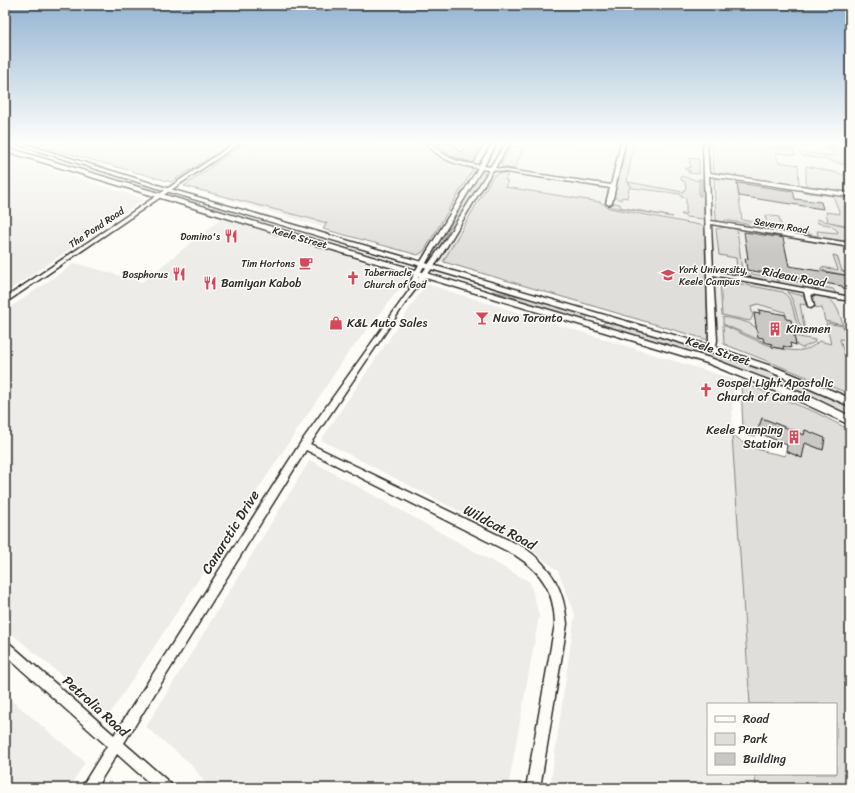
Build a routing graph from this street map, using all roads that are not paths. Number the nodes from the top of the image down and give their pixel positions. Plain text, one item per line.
1 (105, 180) edge
2 (131, 180) edge
3 (138, 180) edge
4 (182, 180) edge
5 (471, 180) edge
6 (486, 180) edge
7 (570, 180) edge
8 (614, 180) edge
9 (706, 180) edge
10 (747, 180) edge
11 (612, 186) junction
12 (168, 189) junction
13 (850, 195) edge
14 (157, 196) junction
15 (609, 203) dead end
16 (262, 217) junction
17 (708, 222) junction
18 (850, 245) edge
19 (422, 265) junction
20 (431, 267) junction
21 (710, 272) junction
22 (421, 274) junction
23 (807, 291) junction
24 (850, 299) edge
25 (5, 301) edge
26 (811, 306) dead end
27 (600, 317) junction
28 (595, 326) junction
29 (712, 349) junction
30 (850, 402) edge
31 (850, 421) edge
32 (304, 445) junction
33 (5, 647) edge
34 (115, 746) junction
35 (88, 788) edge
36 (165, 788) edge
37 (533, 788) edge

1 - 14 main road, Keele Street
2 - 12 main road
3 - 12 main road, Keele Street
4 - 12 street, The Pond Road
5 - 19 street
6 - 20 street, Canarctic Drive
7 - 11 street
8 - 11 street
9 - 17 street
10 - 13 street
11 - 15 street
12 - 14 street, The Pond Road
12 - 16 main road, Keele Street
14 - 16 main road
14 - 22 main road, Keele Street
14 - 25 street, The Pond Road
16 - 19 main road, Keele Street
17 - 18 street, Severn Road
17 - 21 street
19 - 20 main road, Keele Street
19 - 22 street
20 - 22 street, Canarctic Drive
20 - 27 main road, Keele Street
21 - 23 street, Rideau Road
21 - 29 street
22 - 28 main road, Keele Street
22 - 32 street, Canarctic Drive
23 - 24 street, Rideau Road
23 - 26 street
27 - 28 main road
27 - 29 main road, Keele Street
28 - 31 main road, Keele Street
29 - 30 main road, Keele Street
32 - 34 street, Canarctic Drive
32 - 37 street, Wildcat Road
33 - 34 street, Petrolia Road
34 - 35 street, Canarctic Drive
34 - 36 street, Petrolia Road

